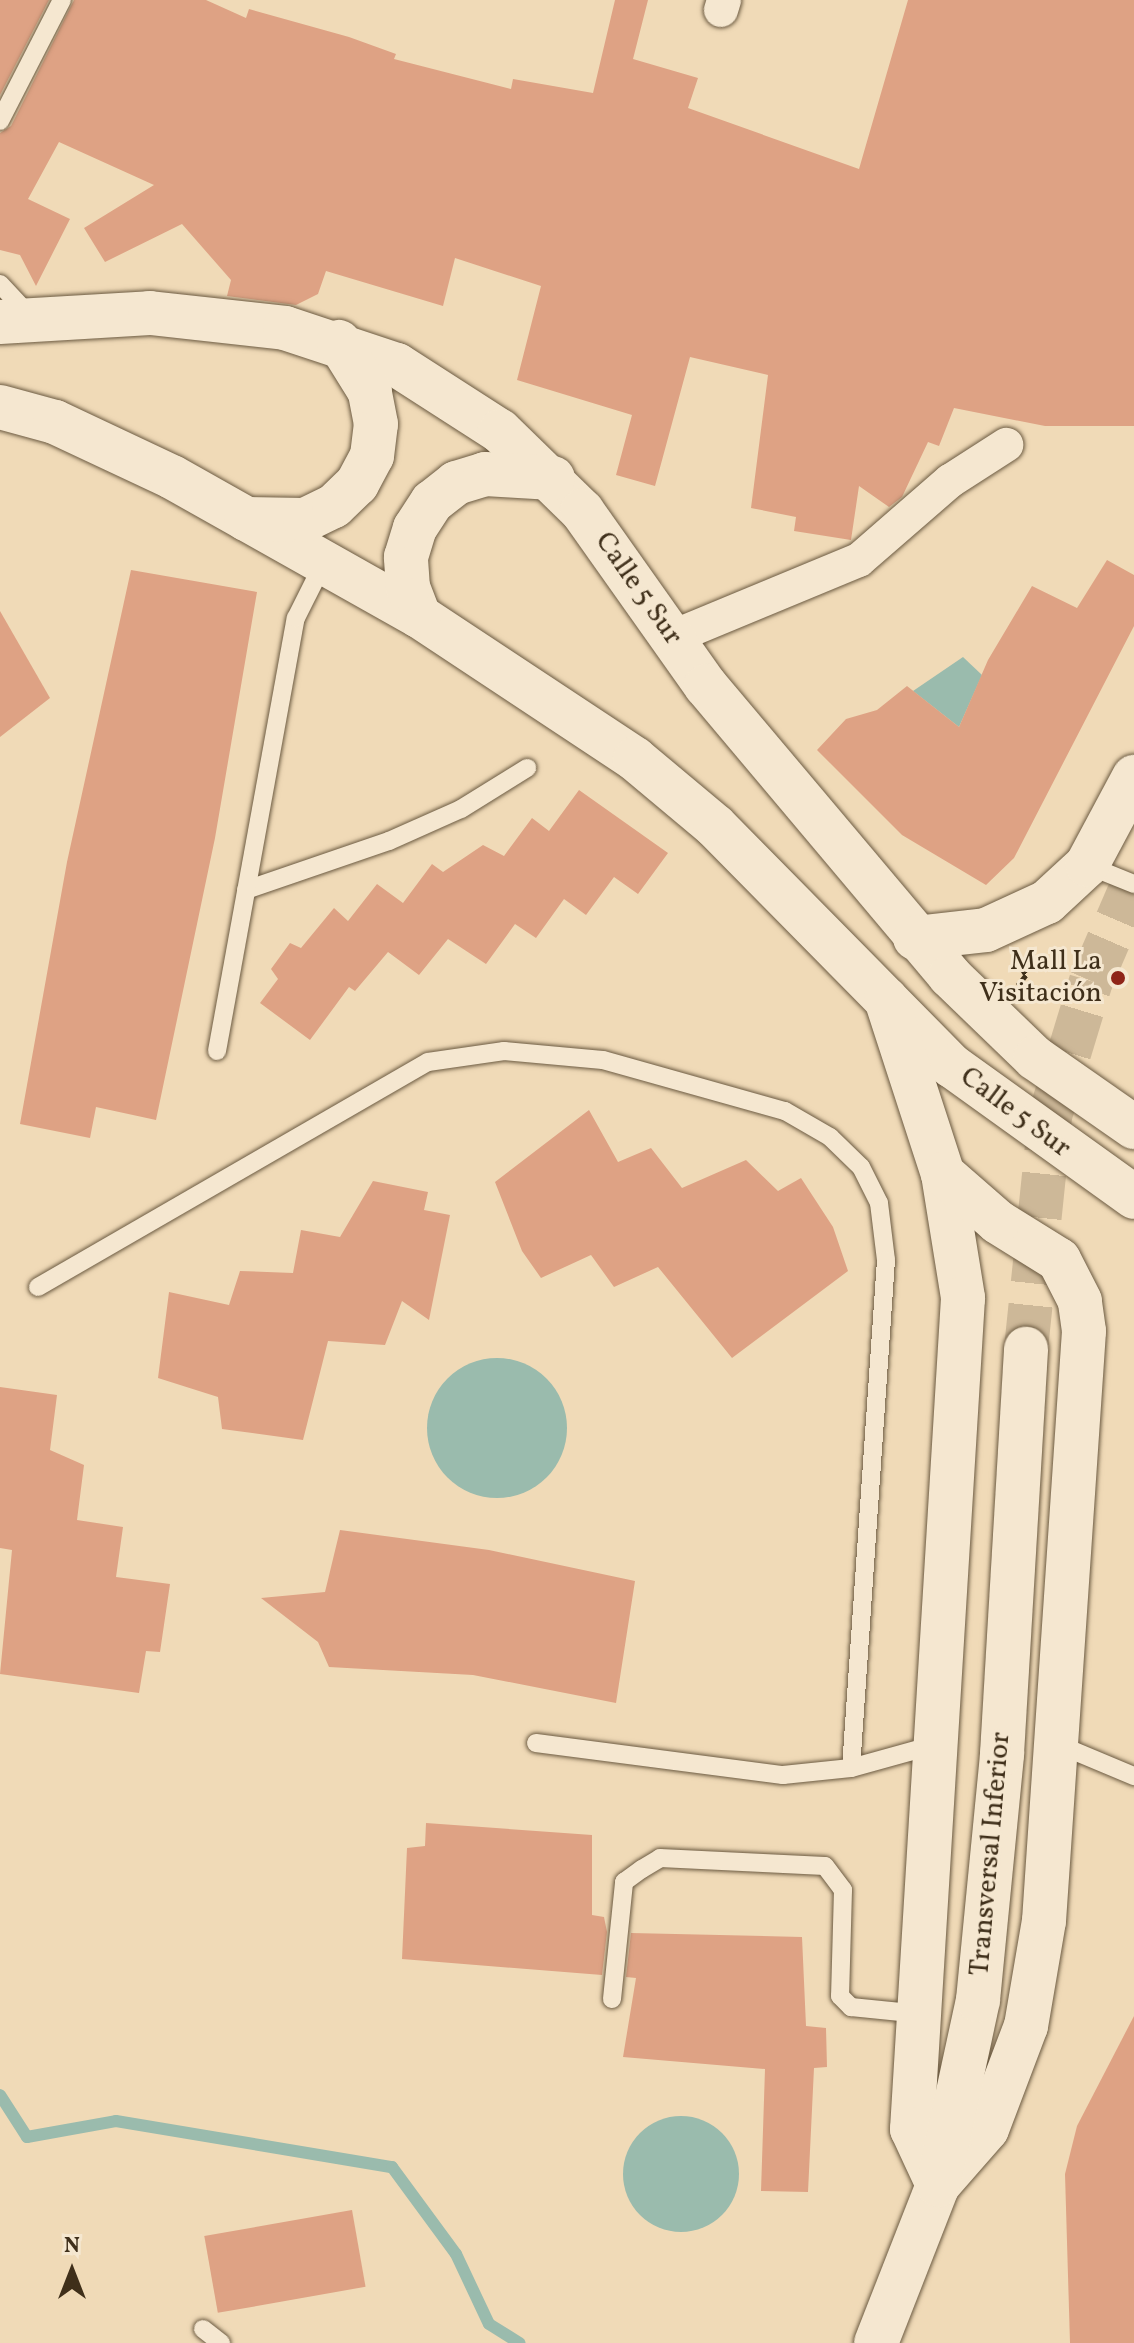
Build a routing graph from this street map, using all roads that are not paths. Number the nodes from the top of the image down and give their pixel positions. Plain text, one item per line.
1 (62, 0) edge
2 (0, 121) edge
3 (0, 284) edge
4 (18, 322) edge
5 (339, 342) junction
6 (0, 407) edge
7 (1006, 445) dead end
8 (553, 478) junction
9 (244, 519) junction
10 (323, 564) junction
11 (419, 616) junction
12 (673, 637) junction
13 (527, 768) dead end
14 (1134, 777) edge
15 (1087, 865) junction
16 (1134, 884) edge
17 (246, 890) junction
18 (915, 938) junction
19 (886, 999) junction
20 (217, 1051) dead end
21 (1134, 1127) edge
22 (943, 1174) junction
23 (1134, 1197) edge
24 (38, 1287) dead end
25 (1026, 1349) tunnel mouth
26 (1052, 1742) junction
27 (536, 1743) dead end
28 (934, 1745) junction
29 (851, 1768) junction
30 (1134, 1776) edge
31 (612, 1999) dead end
32 (921, 2014) junction
33 (938, 2185) junction
34 (203, 2329) dead end
35 (221, 2343) edge
36 (876, 2343) edge

1 - 2 lane
3 - 4 lane
4 - 5 main road, Calle 5 Sur
5 - 8 main road, Calle 5 Sur
5 - 9 main road
6 - 9 main road, Calle 5 Sur
7 - 12 street
8 - 11 main road
8 - 12 main road, Calle 5 Sur
9 - 10 main road, Calle 5 Sur
10 - 11 main road, Calle 5 Sur
10 - 17 lane
11 - 19 main road, Calle 5 Sur
12 - 18 main road, Calle 5 Sur
13 - 17 lane
14 - 15 main road
15 - 16 lane
15 - 18 main road
17 - 20 lane
18 - 21 main road, Calle 5 Sur
19 - 22 main road
19 - 23 main road, Calle 5 Sur
22 - 26 main road
22 - 28 main road
24 - 29 lane
25 - 33 main road, Transversal Inferior
26 - 30 lane
26 - 33 main road
27 - 29 lane
28 - 29 lane
28 - 32 main road
31 - 32 lane
32 - 33 main road
33 - 36 main road, Transversal Inferior
34 - 35 lane

